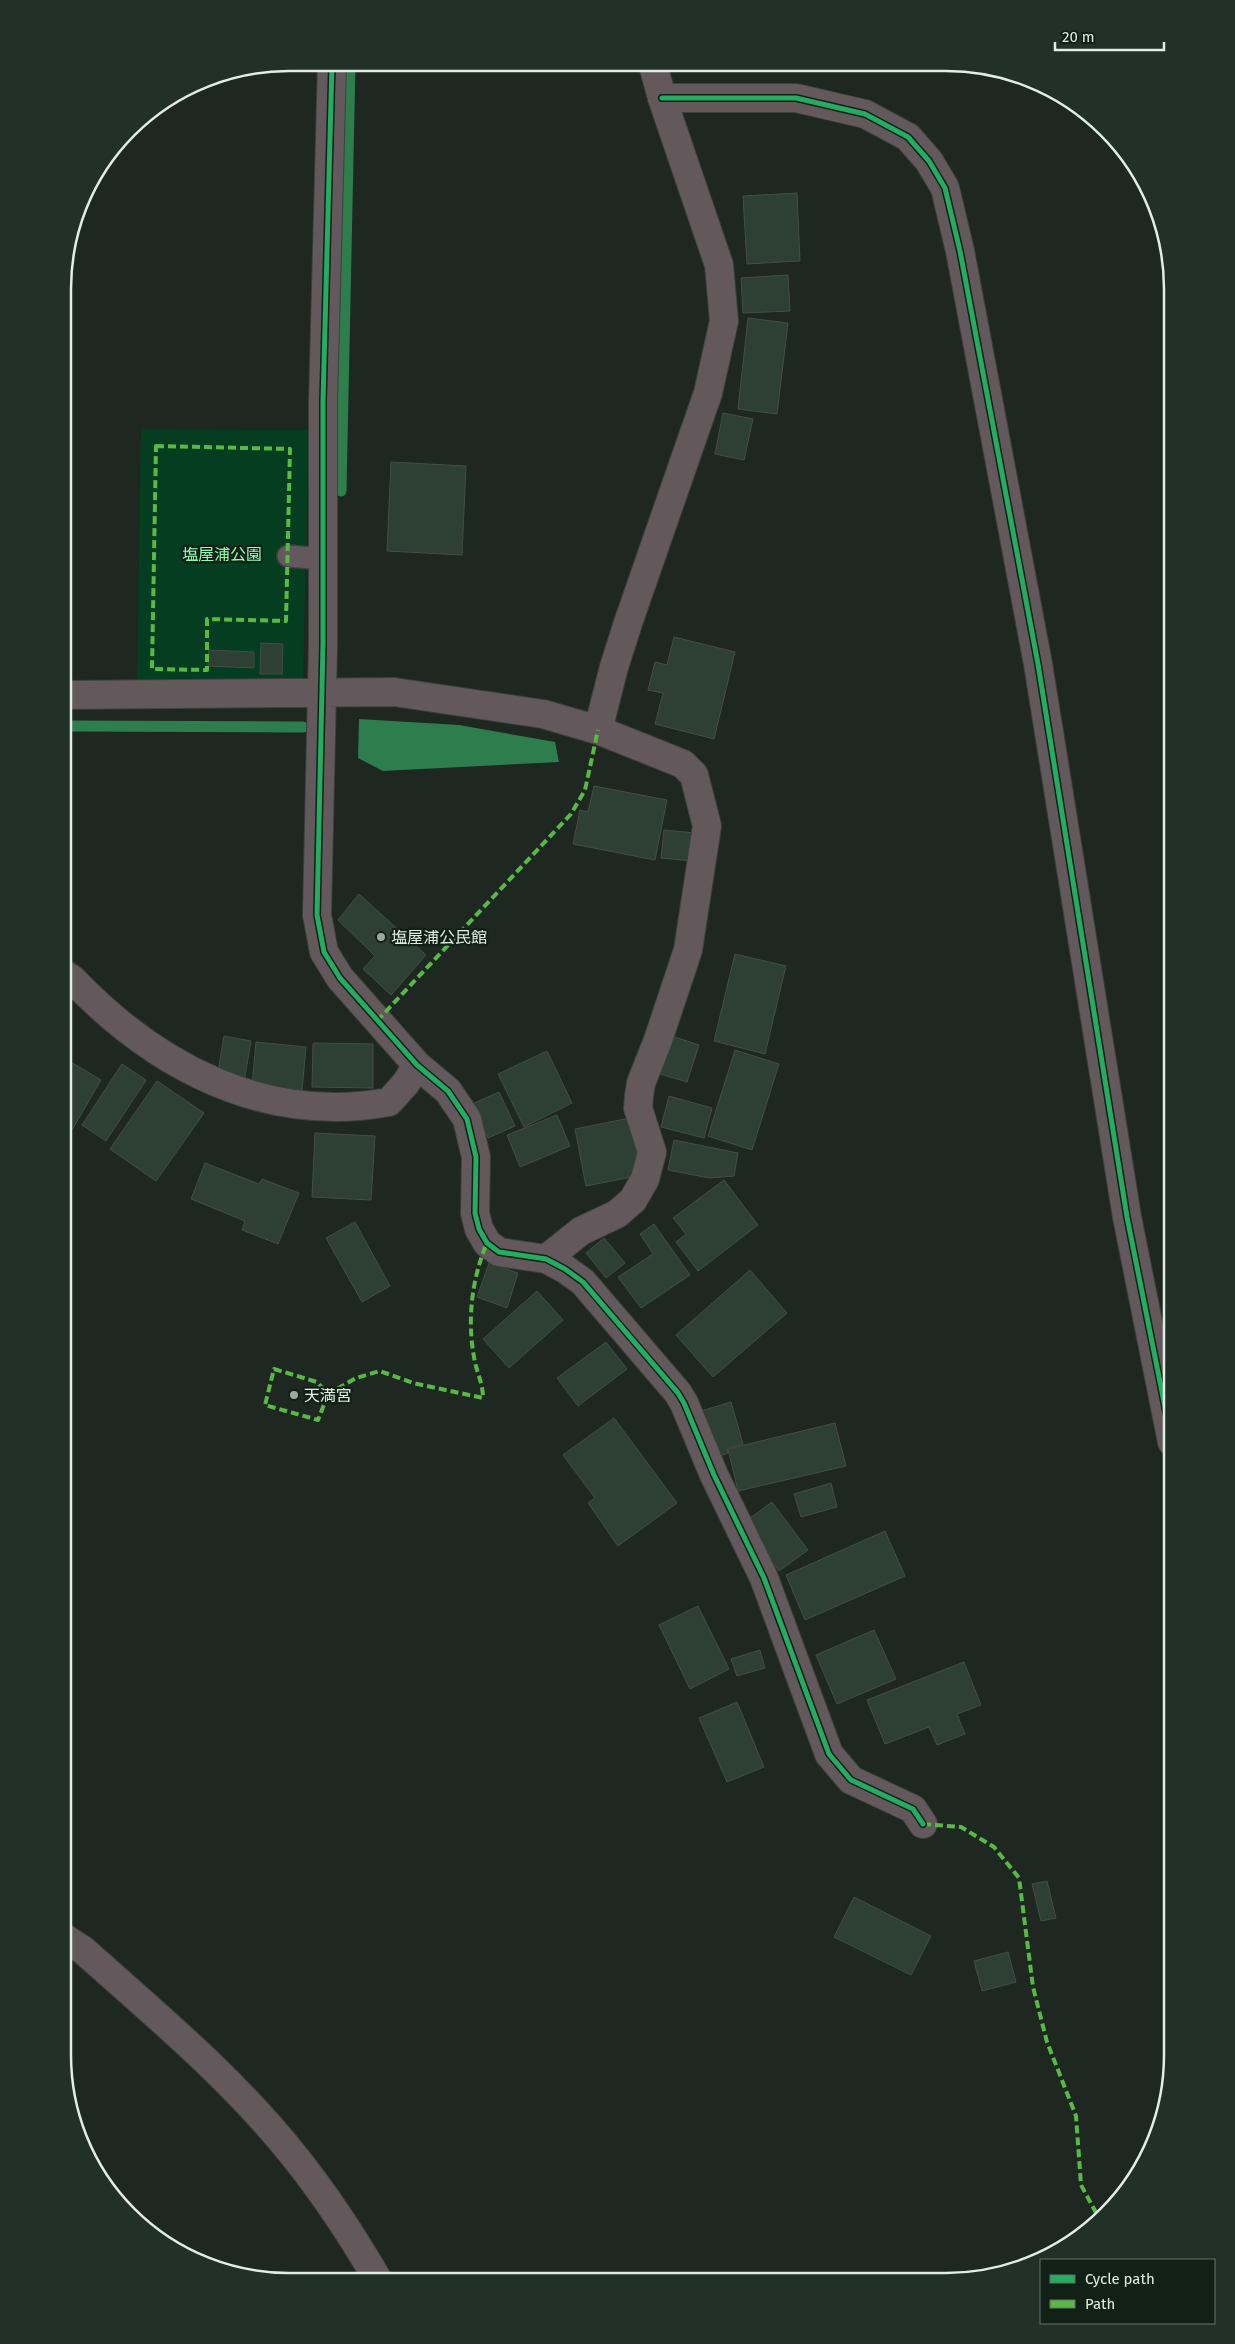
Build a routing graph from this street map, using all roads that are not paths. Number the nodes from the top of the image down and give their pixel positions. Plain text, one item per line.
1 (332, 71) edge
2 (655, 71) edge
3 (662, 98) junction
4 (288, 556) dead end
5 (323, 559) junction
6 (322, 692) junction
7 (71, 695) edge
8 (598, 730) junction
9 (71, 978) edge
10 (417, 1065) junction
11 (546, 1260) junction
12 (1164, 1402) edge
13 (923, 1824) dead end
14 (71, 1942) edge
15 (374, 2273) edge

1 - 5 street
2 - 3 street
3 - 8 street
3 - 12 street
4 - 5 lane
5 - 6 street
6 - 7 street
6 - 8 street
6 - 10 street
8 - 11 street
9 - 10 street
10 - 11 street
11 - 13 street
14 - 15 street

